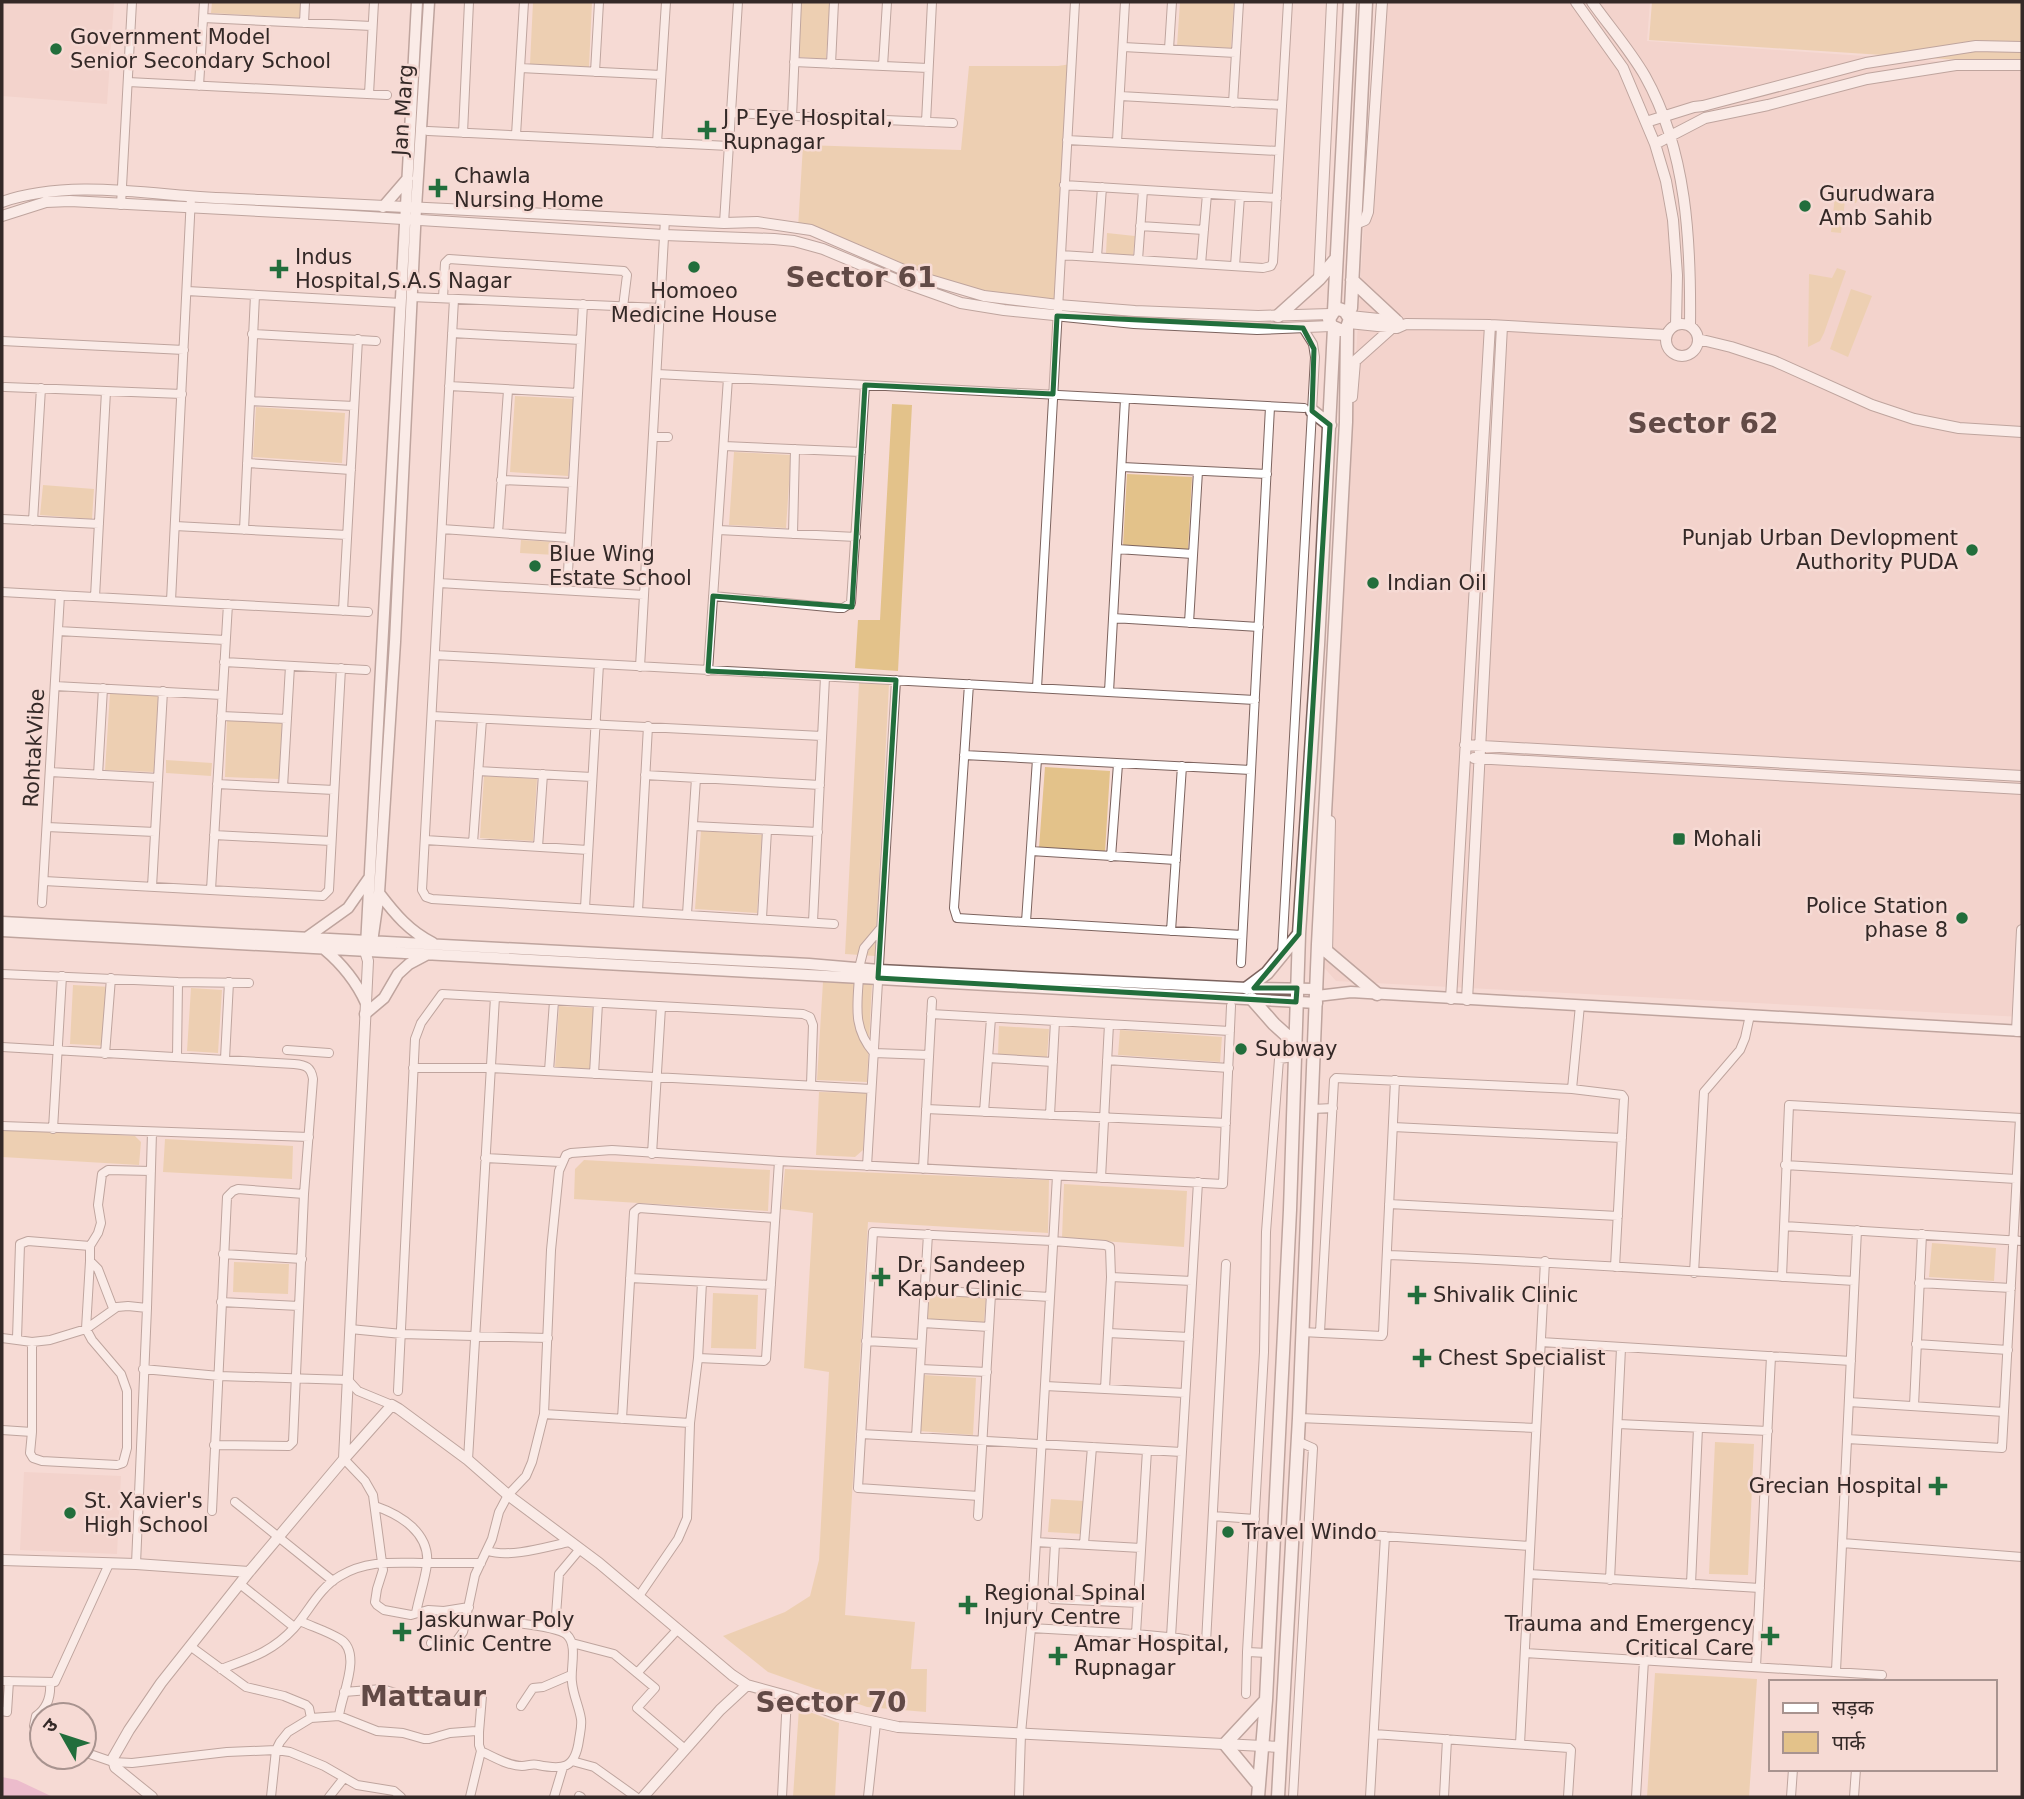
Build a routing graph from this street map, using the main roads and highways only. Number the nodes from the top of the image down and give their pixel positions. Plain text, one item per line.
1 (417, 2) edge
2 (429, 2) edge
3 (1350, 2) edge
4 (1366, 2) edge
5 (408, 178) junction
6 (383, 207) road end
7 (411, 208) junction
8 (411, 220) junction
9 (1336, 259) junction
10 (1352, 280) junction
11 (1278, 316) road end
12 (1340, 320) junction
13 (1398, 324) road end
14 (1308, 409) road end
15 (1330, 425) junction
16 (370, 874) junction
17 (379, 893) junction
18 (2, 922) edge
19 (2, 932) edge
20 (1299, 934) junction
21 (306, 939) junction
22 (324, 948) junction
23 (1323, 948) junction
24 (368, 950) junction
25 (433, 950) junction
26 (1297, 988) junction
27 (1249, 994) junction
28 (1377, 994) junction
29 (1317, 996) junction
30 (1296, 1002) junction
31 (2019, 1031) edge
32 (1295, 1043) junction
33 (1266, 1700) junction
34 (1258, 1791) edge
35 (1278, 1797) edge

1 - 5 main road
2 - 7 main road, Jan Marg
3 - 9 main road
4 - 10 main road
5 - 6 main road
5 - 7 main road
7 - 8 main road
8 - 16 main road
8 - 17 main road
9 - 11 main road
9 - 12 main road
10 - 12 main road
10 - 13 main road
12 - 15 main road
12 - 23 main road
14 - 15 main road
15 - 20 main road
16 - 21 main road
16 - 24 main road
17 - 24 main road
17 - 25 main road
18 - 21 main road
19 - 22 main road
20 - 26 main road
20 - 27 main road
21 - 24 main road
22 - 24 main road
22 - 25 main road
23 - 28 main road
23 - 29 main road
24 - 25 main road
25 - 27 main road
26 - 27 main road
26 - 29 main road
26 - 30 main road
27 - 30 main road
27 - 32 main road
28 - 29 main road
28 - 31 main road
29 - 30 main road
29 - 35 main road
30 - 32 main road
32 - 33 main road
33 - 34 main road
33 - 34 main road

